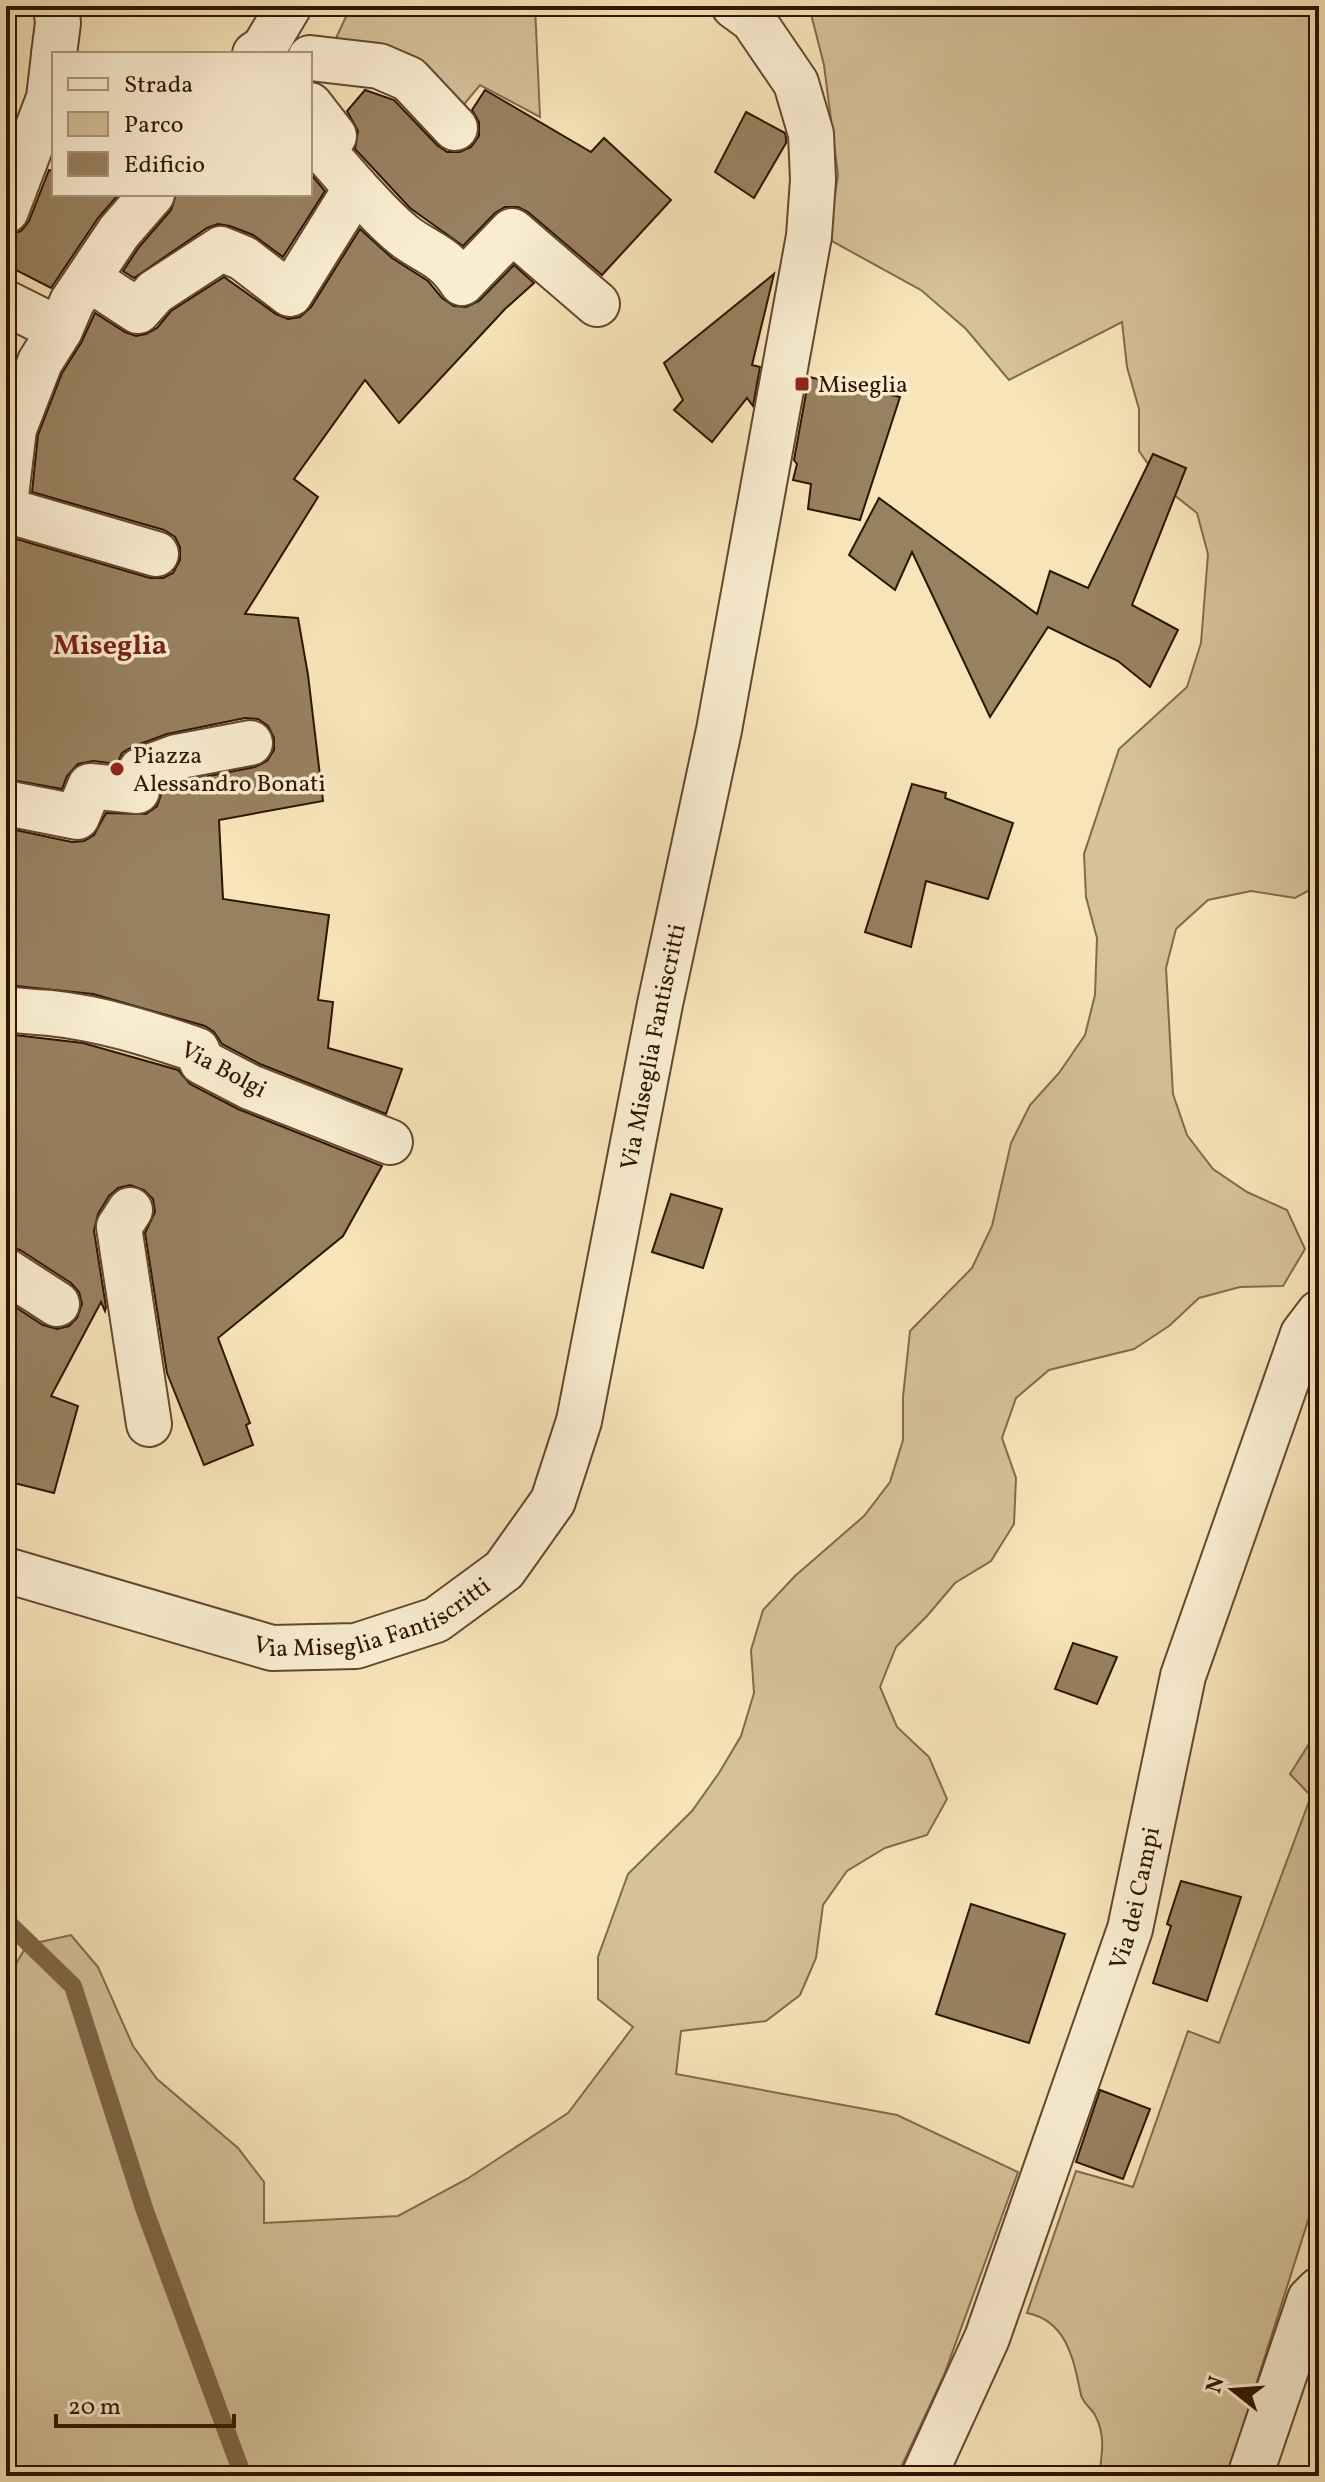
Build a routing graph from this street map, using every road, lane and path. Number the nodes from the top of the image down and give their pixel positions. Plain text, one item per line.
1 (56, 6) edge
2 (289, 6) edge
3 (734, 6) edge
4 (54, 52) edge
5 (256, 52) edge
6 (312, 58) edge
7 (52, 72) edge
8 (312, 108) edge
9 (455, 128) dead end
10 (356, 188) junction
11 (150, 196) edge
12 (6, 211) edge
13 (89, 279) junction
14 (6, 303) edge
15 (597, 304) dead end
16 (60, 330) junction
17 (6, 486) edge
18 (6, 496) edge
19 (6, 510) edge
20 (156, 554) dead end
21 (250, 743) dead end
22 (6, 803) edge
23 (6, 1009) edge
24 (390, 1142) dead end
25 (130, 1210) dead end
26 (6, 1271) edge
27 (57, 1304) dead end
28 (1319, 1313) edge
29 (149, 1424) dead end
30 (6, 1570) edge
31 (1319, 2290) edge
32 (924, 2476) edge
33 (1250, 2476) edge

1 - 4 street
2 - 5 street
3 - 30 street, Via Miseglia Fantiscritti
6 - 9 street
7 - 12 street
8 - 10 street
10 - 13 street
10 - 15 street
11 - 13 street
13 - 16 street
14 - 16 street
16 - 17 street
17 - 18 street
19 - 20 street
21 - 22 street
23 - 24 street, Via Bolgi
25 - 29 street
26 - 27 street
28 - 32 street, Via dei Campi
31 - 33 street

